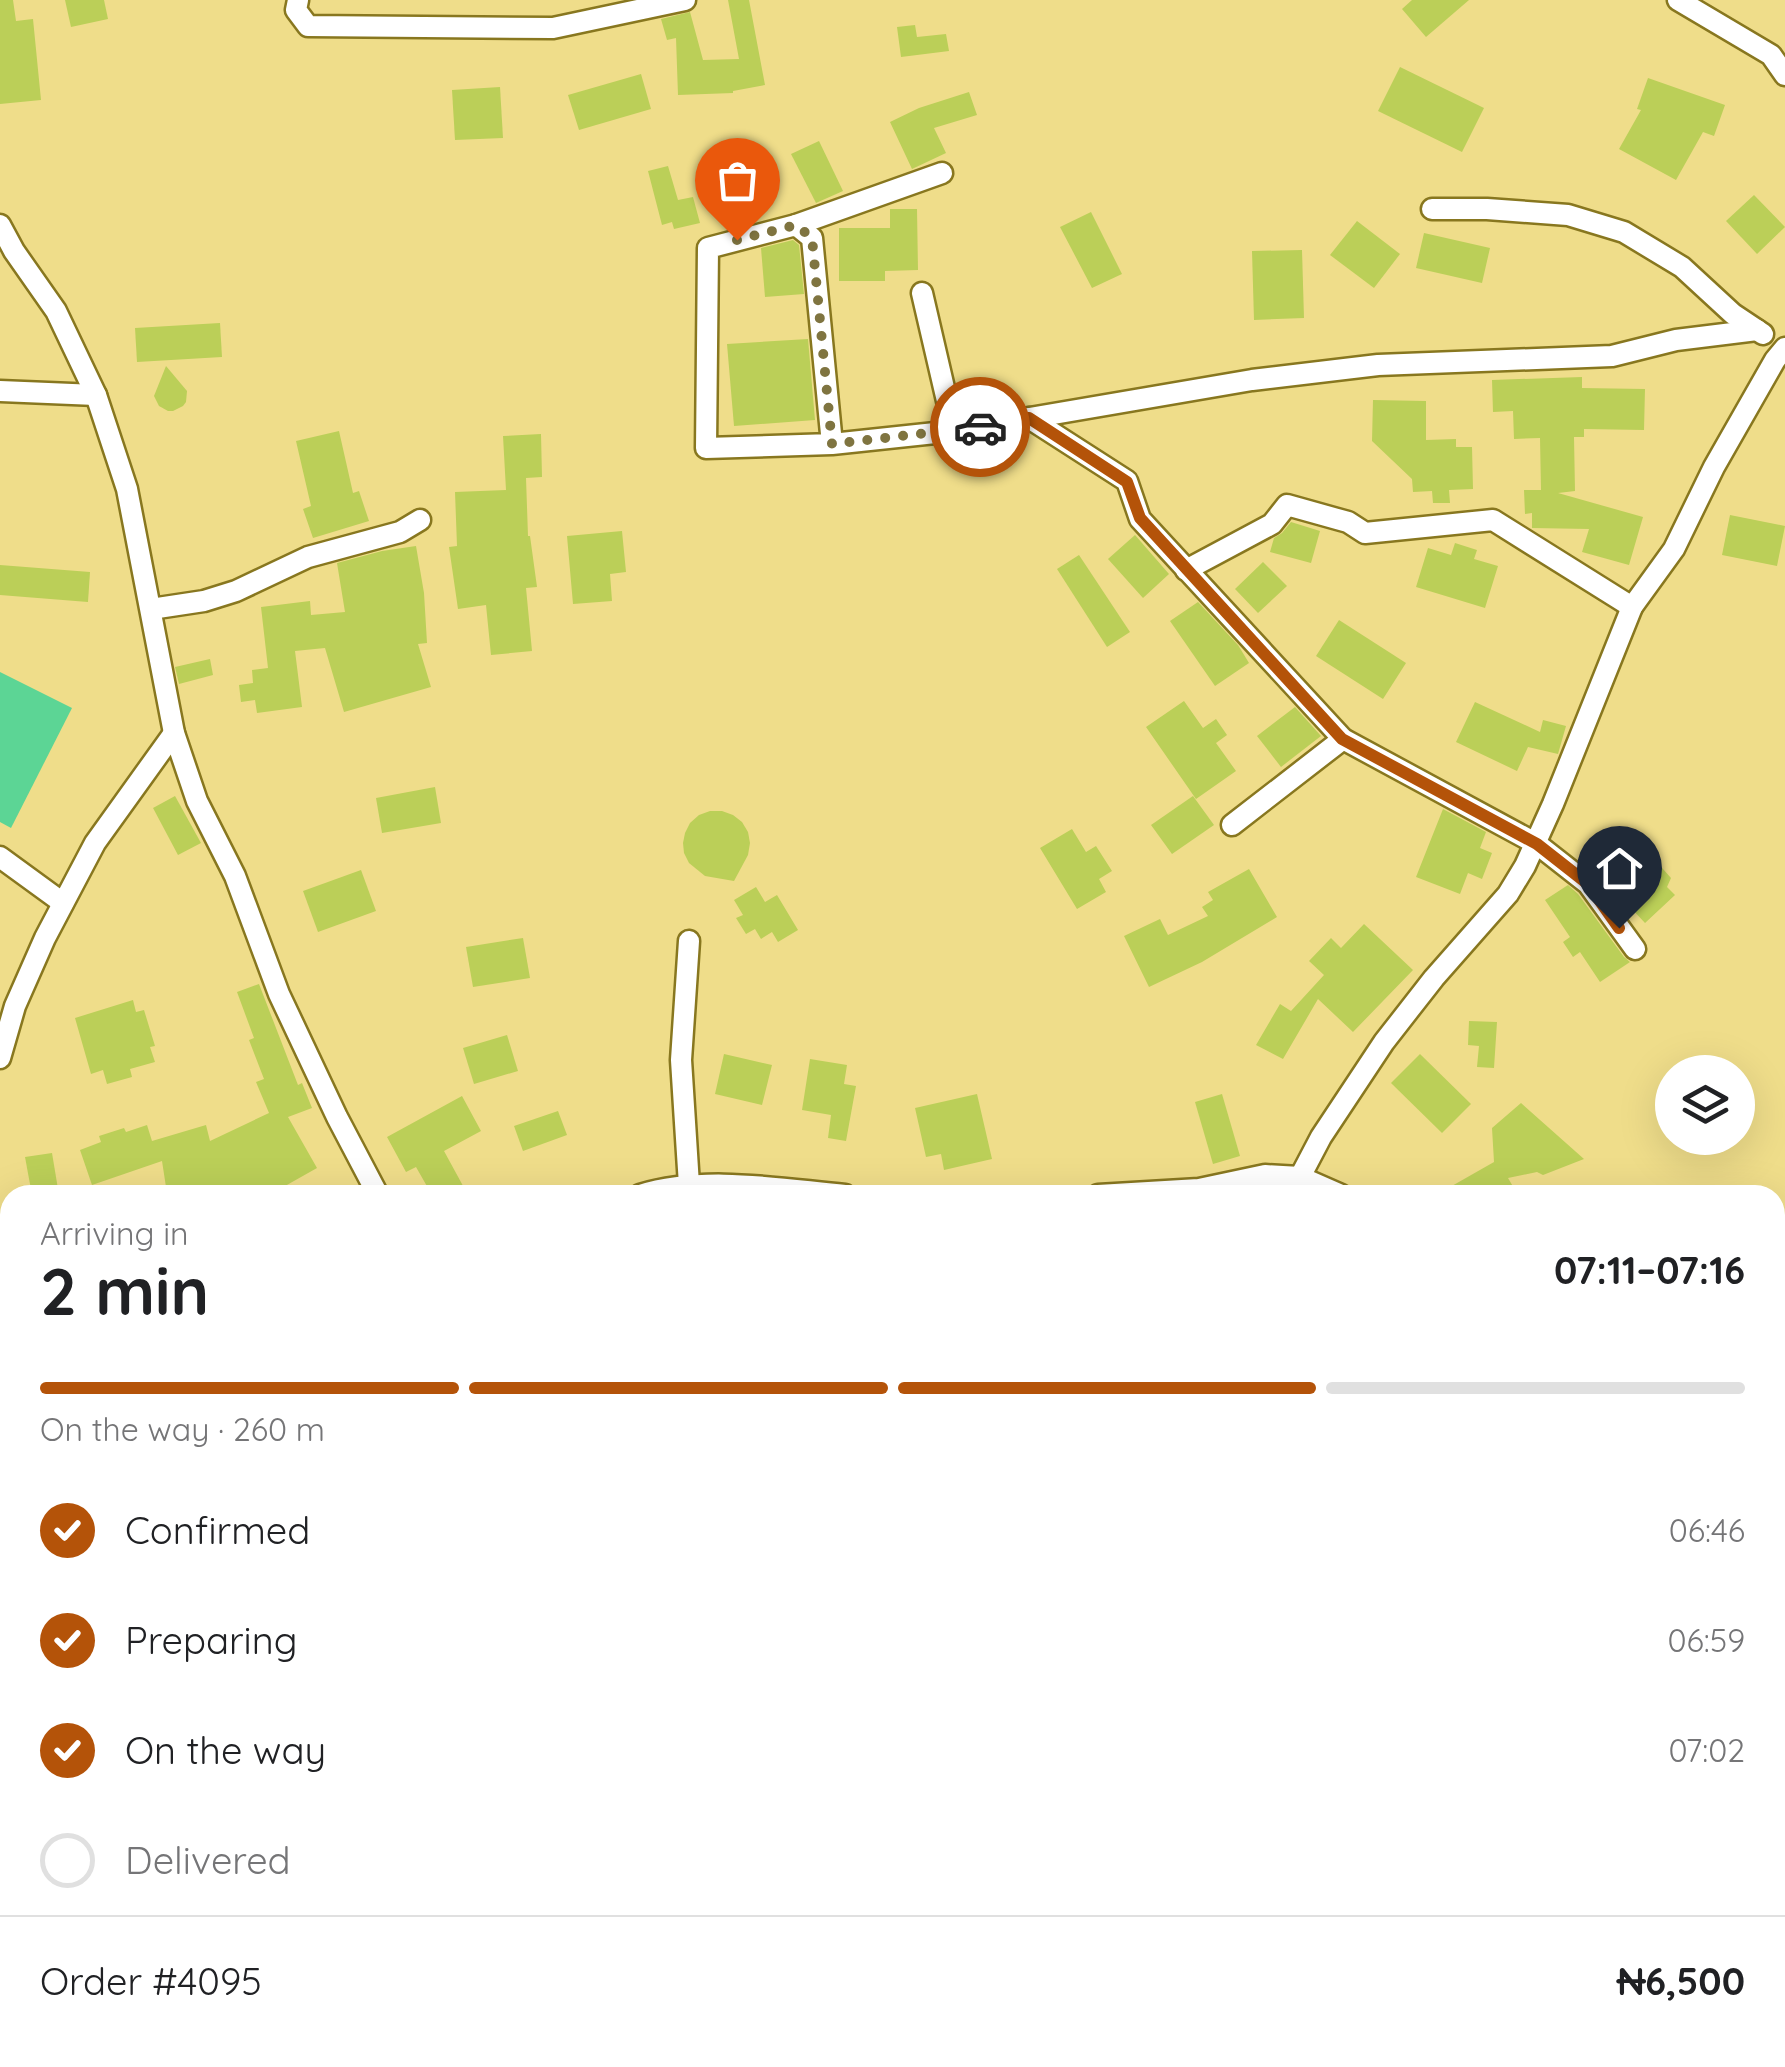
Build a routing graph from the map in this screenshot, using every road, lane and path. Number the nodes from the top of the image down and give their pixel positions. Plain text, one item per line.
1 (298, 0) edge
2 (685, 0) edge
3 (1678, 0) edge
4 (1785, 75) edge
5 (942, 173) dead end
6 (1432, 210) dead end
7 (0, 225) edge
8 (796, 225) junction
9 (922, 294) dead end
10 (1757, 330) junction
11 (1785, 348) edge
12 (0, 391) edge
13 (96, 396) junction
14 (1029, 418) junction
15 (954, 432) junction
16 (832, 444) junction
17 (420, 520) dead end
18 (1186, 570) junction
19 (1632, 607) junction
20 (151, 609) junction
21 (174, 733) junction
22 (1342, 739) junction
23 (1232, 825) dead end
24 (1537, 844) junction
25 (0, 856) edge
26 (63, 904) junction
27 (689, 941) dead end
28 (1635, 949) dead end
29 (0, 1058) edge
30 (1300, 1177) junction
31 (373, 1185) edge
32 (689, 1185) edge
33 (1214, 1185) edge
34 (1318, 1185) edge

1 - 2 street
3 - 4 street
5 - 8 street
6 - 10 street
7 - 13 street
8 - 16 street
8 - 16 street
9 - 15 street
10 - 11 street
10 - 14 street
11 - 19 street
12 - 13 street
13 - 20 street
14 - 15 street
14 - 18 street
15 - 16 street
17 - 20 street
18 - 19 street
18 - 22 street
19 - 24 street
20 - 21 street
21 - 26 street
21 - 31 street
22 - 23 street
22 - 24 street
24 - 28 street
24 - 30 street
25 - 26 street
26 - 29 street
27 - 32 street
30 - 33 street
30 - 34 street

